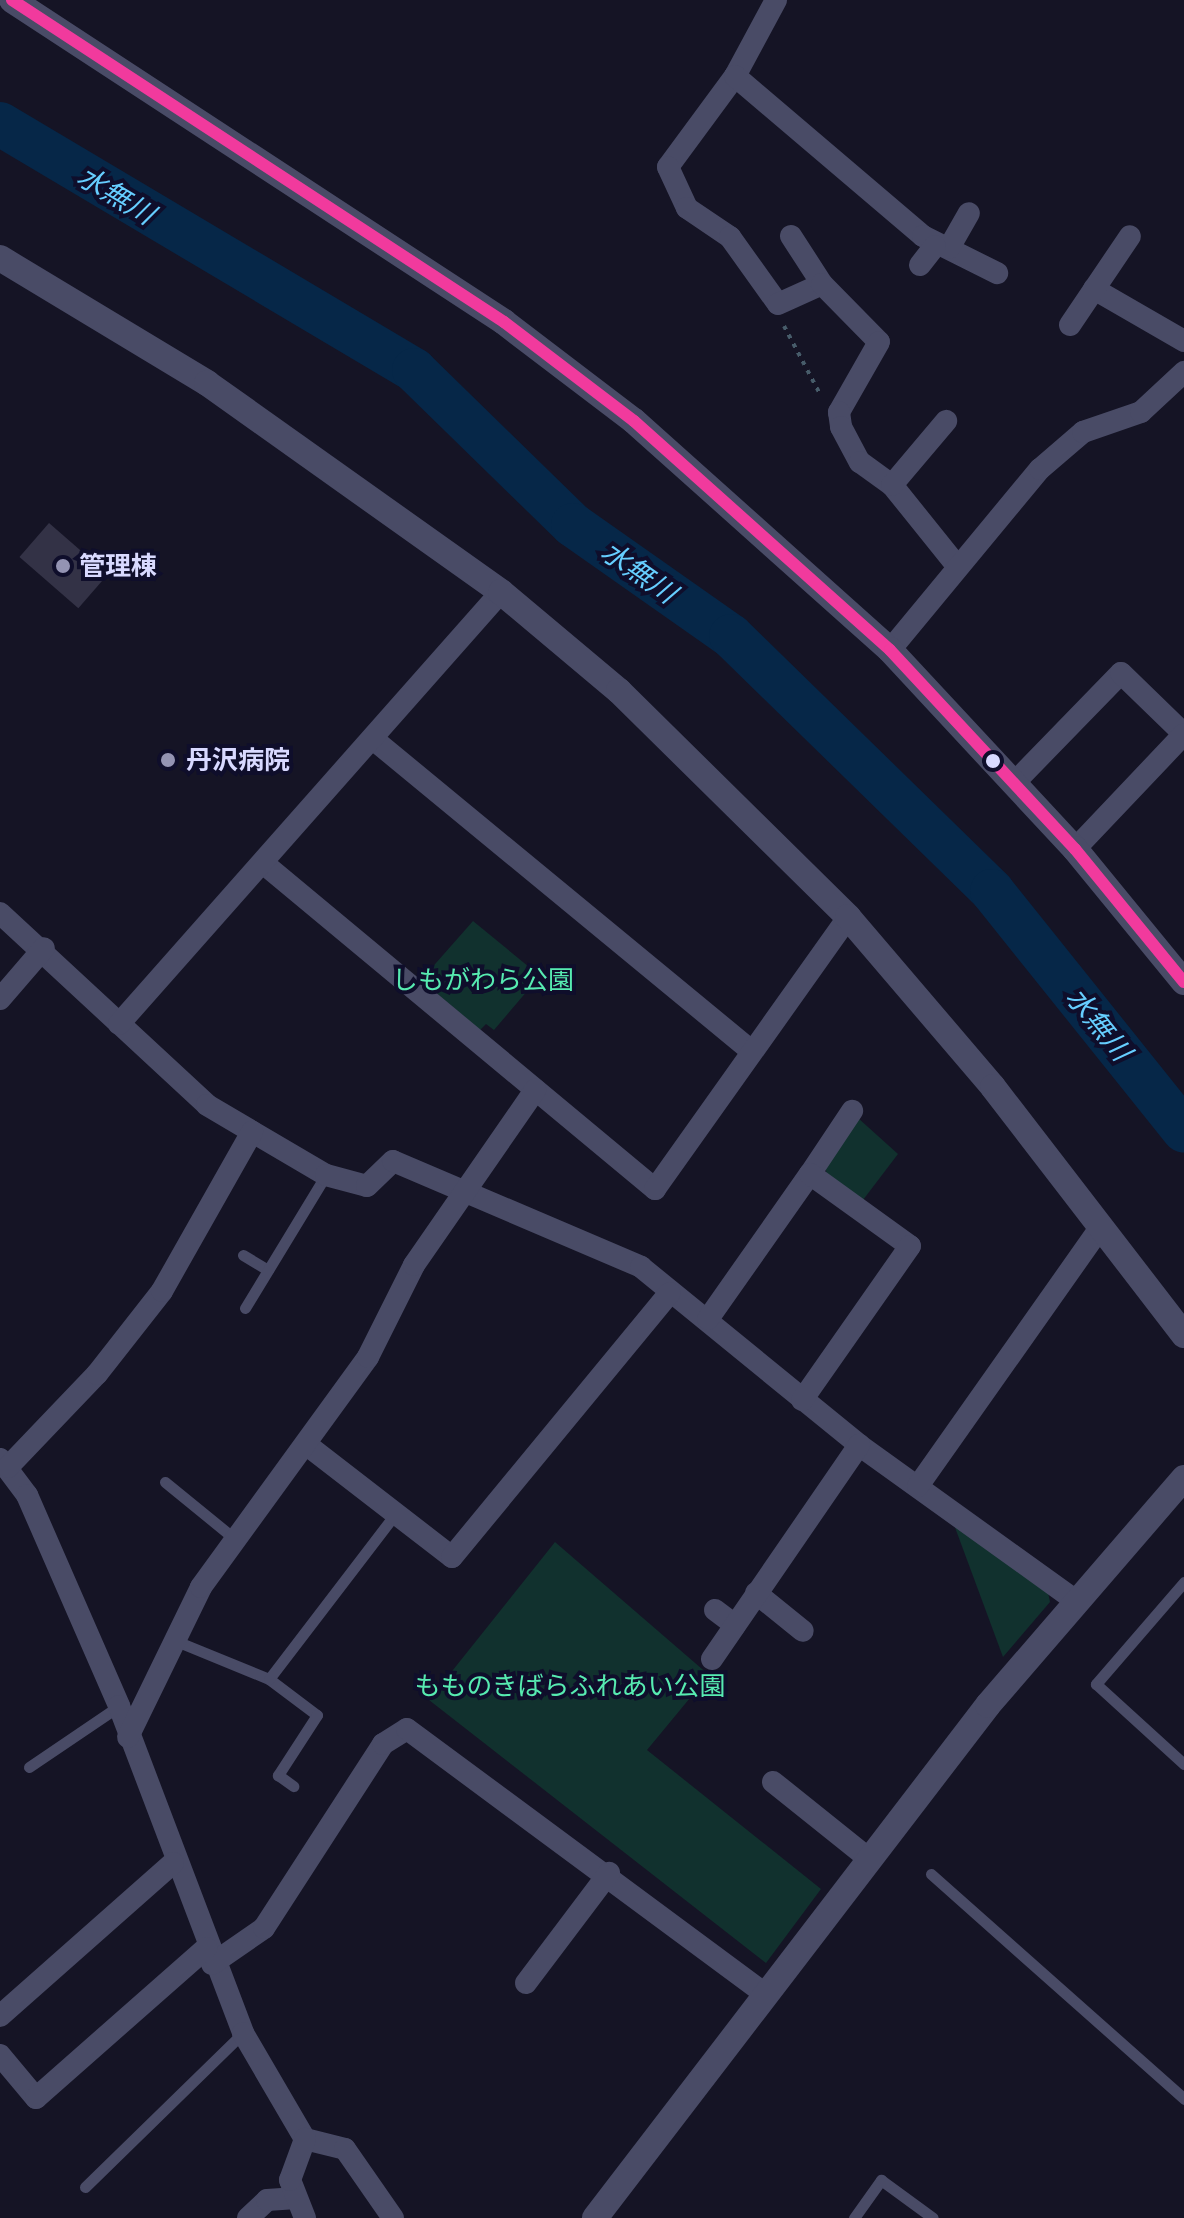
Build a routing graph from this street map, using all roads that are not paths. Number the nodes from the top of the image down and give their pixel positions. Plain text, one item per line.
1 (12, 0) edge
2 (776, 0) edge
3 (735, 76) junction
4 (969, 213) dead end
5 (791, 236) dead end
6 (1130, 236) dead end
7 (942, 247) junction
8 (0, 258) edge
9 (920, 265) dead end
10 (997, 273) dead end
11 (822, 284) junction
12 (1094, 289) junction
13 (1070, 325) dead end
14 (1184, 341) edge
15 (1184, 372) edge
16 (946, 421) dead end
17 (892, 485) junction
18 (958, 567) junction
19 (501, 592) junction
20 (890, 650) junction
21 (1184, 734) edge
22 (373, 739) junction
23 (1015, 782) junction
24 (1075, 849) junction
25 (263, 863) junction
26 (0, 913) edge
27 (848, 917) junction
28 (44, 948) junction
29 (1184, 982) edge
30 (0, 999) edge
31 (119, 1024) junction
32 (751, 1051) junction
33 (535, 1090) junction
34 (852, 1111) dead end
35 (252, 1132) junction
36 (810, 1174) junction
37 (326, 1175) junction
38 (466, 1191) junction
39 (1101, 1227) junction
40 (243, 1255) dead end
41 (268, 1270) junction
42 (670, 1293) junction
43 (245, 1308) dead end
44 (708, 1319) junction
45 (1184, 1335) edge
46 (802, 1400) junction
47 (307, 1445) junction
48 (859, 1445) junction
49 (4, 1463) edge
50 (1184, 1478) edge
51 (165, 1482) dead end
52 (918, 1486) junction
53 (396, 1513) junction
54 (236, 1540) junction
55 (1184, 1583) edge
56 (756, 1593) junction
57 (1075, 1600) junction
58 (715, 1610) dead end
59 (735, 1625) junction
60 (803, 1631) dead end
61 (176, 1641) junction
62 (712, 1659) dead end
63 (269, 1679) junction
64 (119, 1706) junction
65 (128, 1737) junction
66 (1184, 1764) edge
67 (29, 1767) dead end
68 (773, 1782) dead end
69 (293, 1786) dead end
70 (868, 1858) junction
71 (173, 1863) junction
72 (609, 1873) junction
73 (931, 1874) dead end
74 (209, 1956) junction
75 (526, 1983) dead end
76 (762, 1992) junction
77 (0, 2016) edge
78 (243, 2033) junction
79 (4, 2068) edge
80 (1184, 2099) edge
81 (305, 2139) junction
82 (85, 2187) dead end
83 (293, 2198) junction
84 (248, 2218) edge
85 (305, 2218) edge
86 (393, 2218) edge
87 (595, 2218) edge
88 (854, 2218) edge
89 (933, 2218) edge

1 - 20 street
2 - 3 street
3 - 7 street
3 - 11 street
4 - 7 street
5 - 11 street
6 - 12 street
7 - 9 street
7 - 10 street
8 - 19 street
11 - 17 street
12 - 13 street
12 - 14 street
15 - 18 street
16 - 17 street
17 - 18 street
18 - 20 street
19 - 22 street
19 - 27 street
20 - 23 street
21 - 23 street
21 - 24 street
22 - 25 street
22 - 32 street
23 - 24 street
24 - 29 street
25 - 31 street
25 - 33 street
26 - 28 street
27 - 32 street
27 - 39 street
28 - 30 street
28 - 31 street
31 - 35 street
32 - 33 street
33 - 38 street
34 - 36 street
35 - 37 street
35 - 49 street
36 - 44 street
36 - 46 street
37 - 38 street
37 - 41 lane
38 - 42 street
38 - 47 street
39 - 45 street
39 - 52 street
40 - 41 lane
41 - 43 lane
42 - 44 street
42 - 53 street
44 - 46 street
46 - 48 street
47 - 53 street
47 - 54 street
48 - 52 street
48 - 56 street
49 - 64 street
50 - 57 street
51 - 54 lane
52 - 57 street
53 - 63 lane
54 - 61 street
55 - 66 lane
56 - 59 street
56 - 60 street
57 - 70 street
58 - 59 street
59 - 62 street
61 - 63 lane
61 - 65 street
63 - 69 lane
64 - 65 street
64 - 67 lane
65 - 71 street
68 - 70 street
70 - 76 street
71 - 74 street
71 - 77 street
72 - 74 street
72 - 75 street
72 - 76 street
73 - 80 lane
74 - 78 street
74 - 79 street
76 - 87 street
78 - 81 street
78 - 82 lane
81 - 83 street
81 - 86 street
83 - 84 street
83 - 85 street
88 - 89 lane

